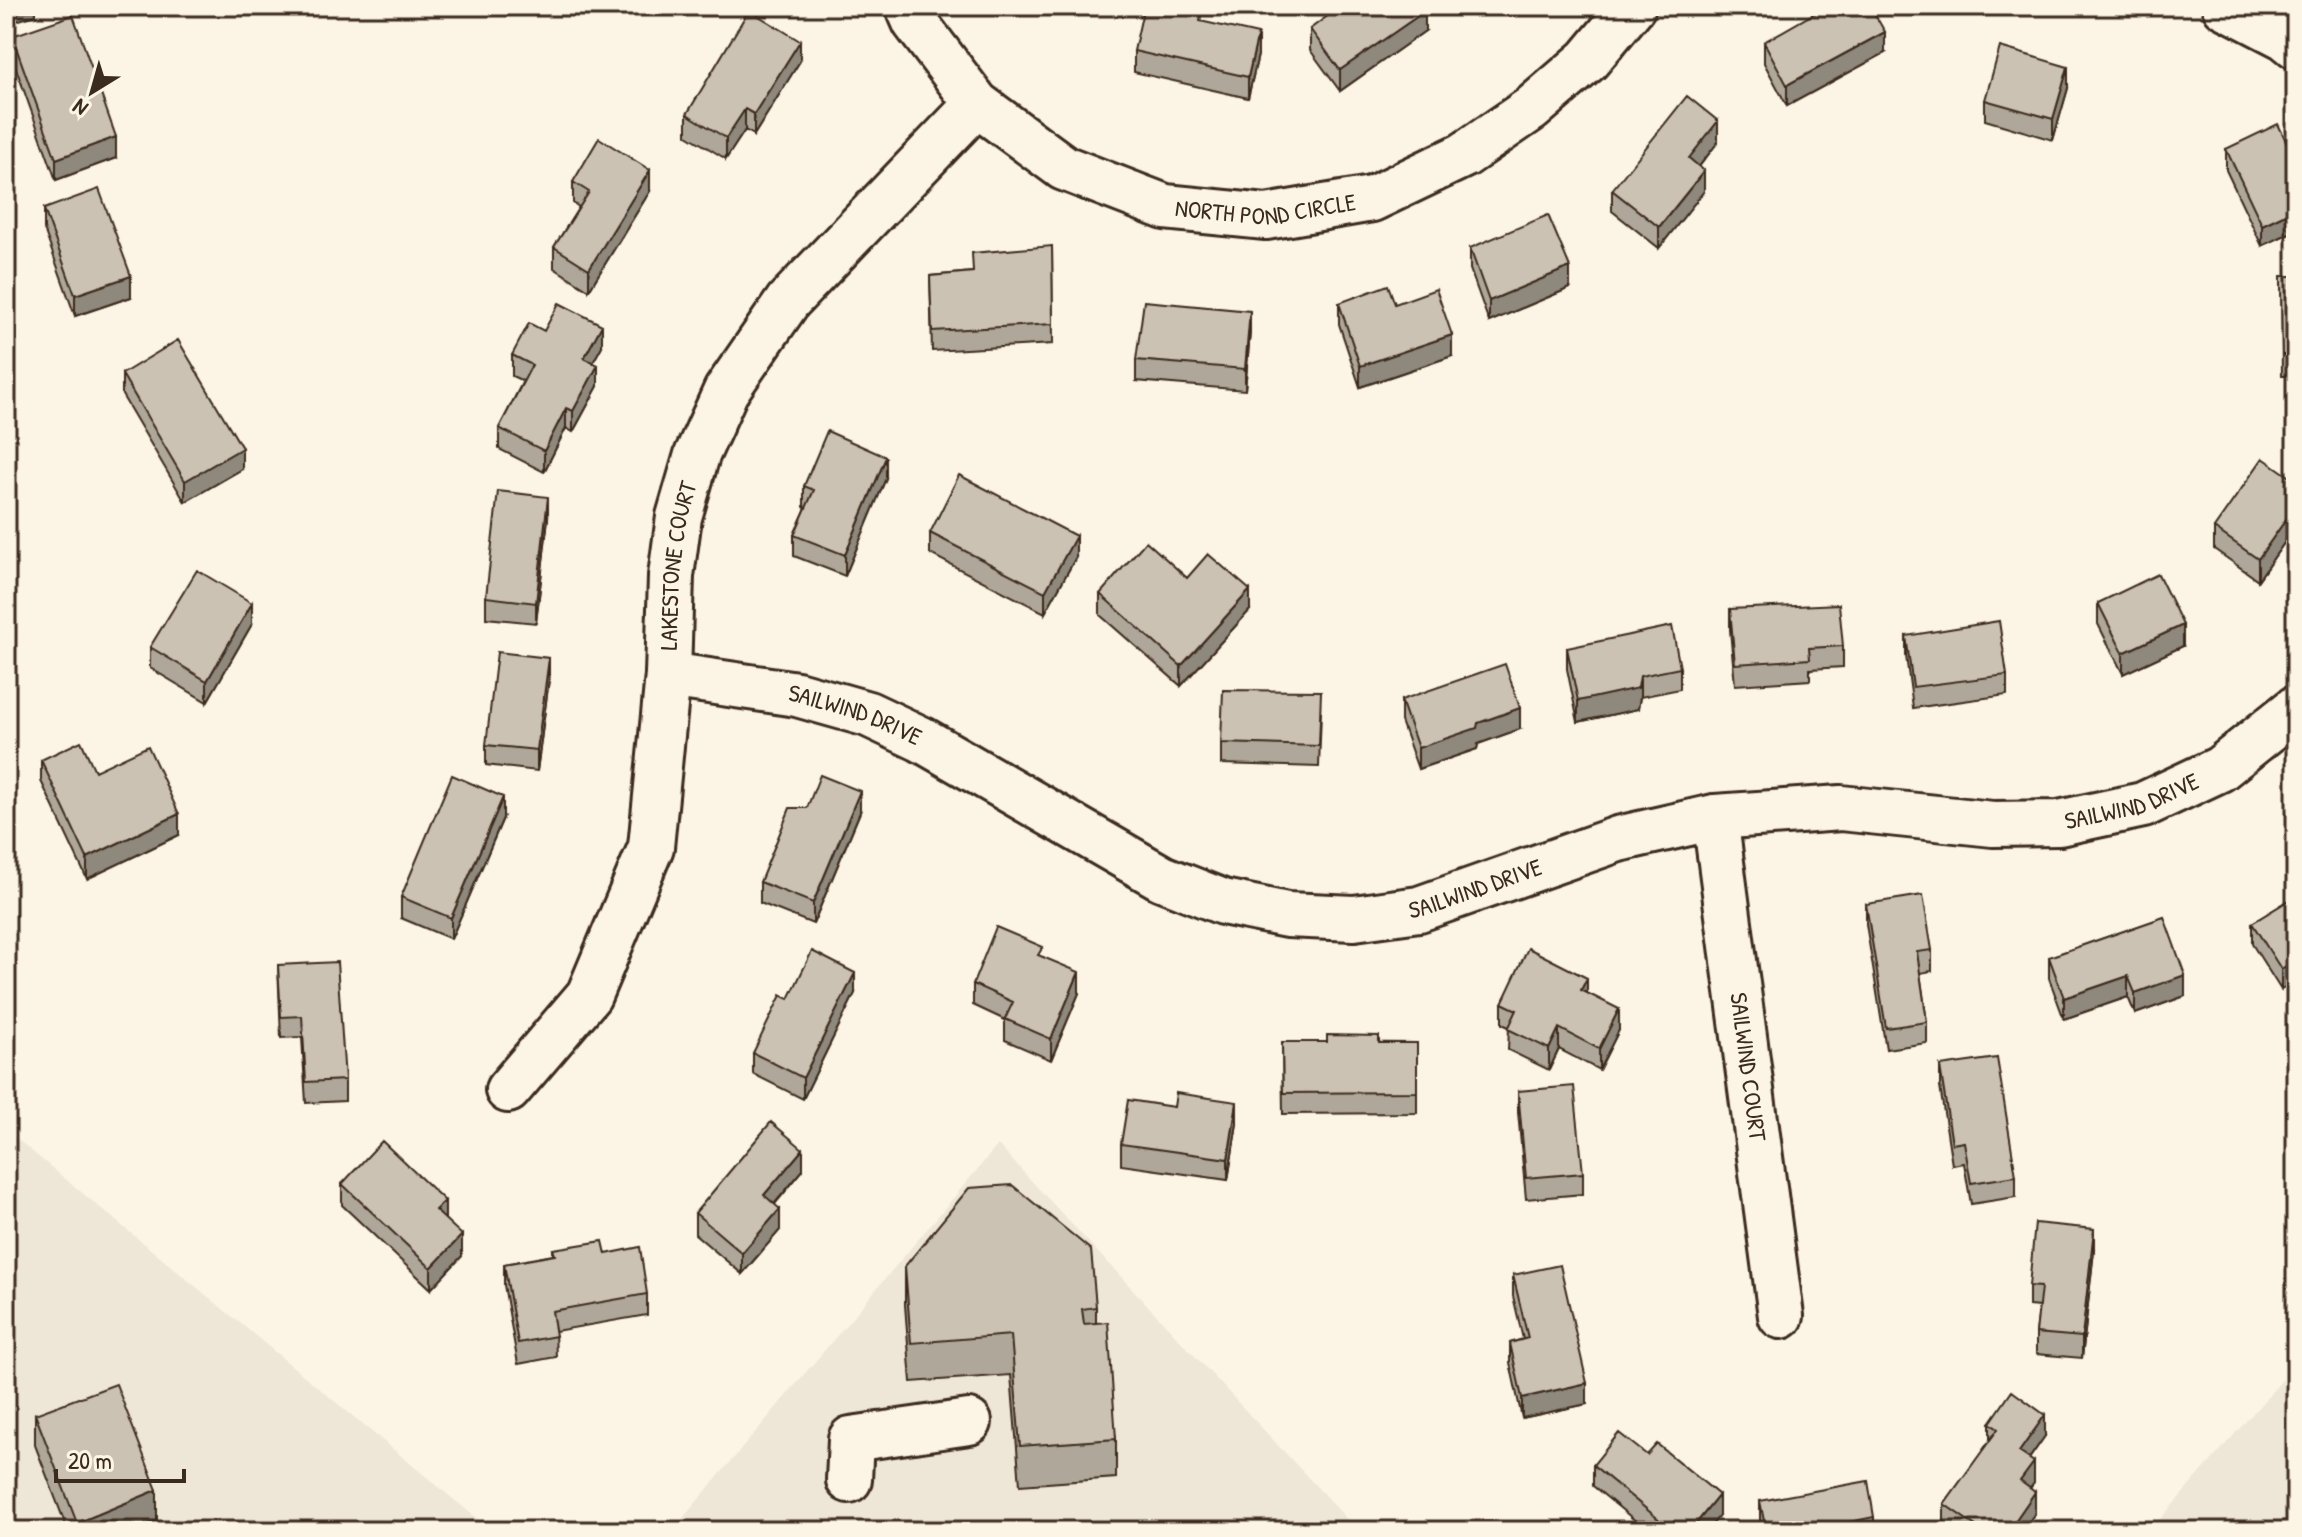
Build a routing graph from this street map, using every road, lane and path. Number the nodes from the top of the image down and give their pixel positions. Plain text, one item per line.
1 (908, 6) edge
2 (1633, 6) edge
3 (2225, 6) edge
4 (2296, 46) edge
5 (977, 104) junction
6 (668, 675) junction
7 (2296, 708) edge
8 (1715, 817) junction
9 (508, 1090) dead end
10 (1781, 1316) dead end
11 (969, 1422) dead end
12 (849, 1480) dead end

1 - 5 street, NORTH POND CIRCLE
2 - 5 street, NORTH POND CIRCLE
3 - 4 street
5 - 6 street, LAKESTONE COURT
6 - 8 street, SAILWIND DRIVE
6 - 9 street, LAKESTONE COURT
7 - 8 street, SAILWIND DRIVE
8 - 10 street, SAILWIND COURT
11 - 12 street

